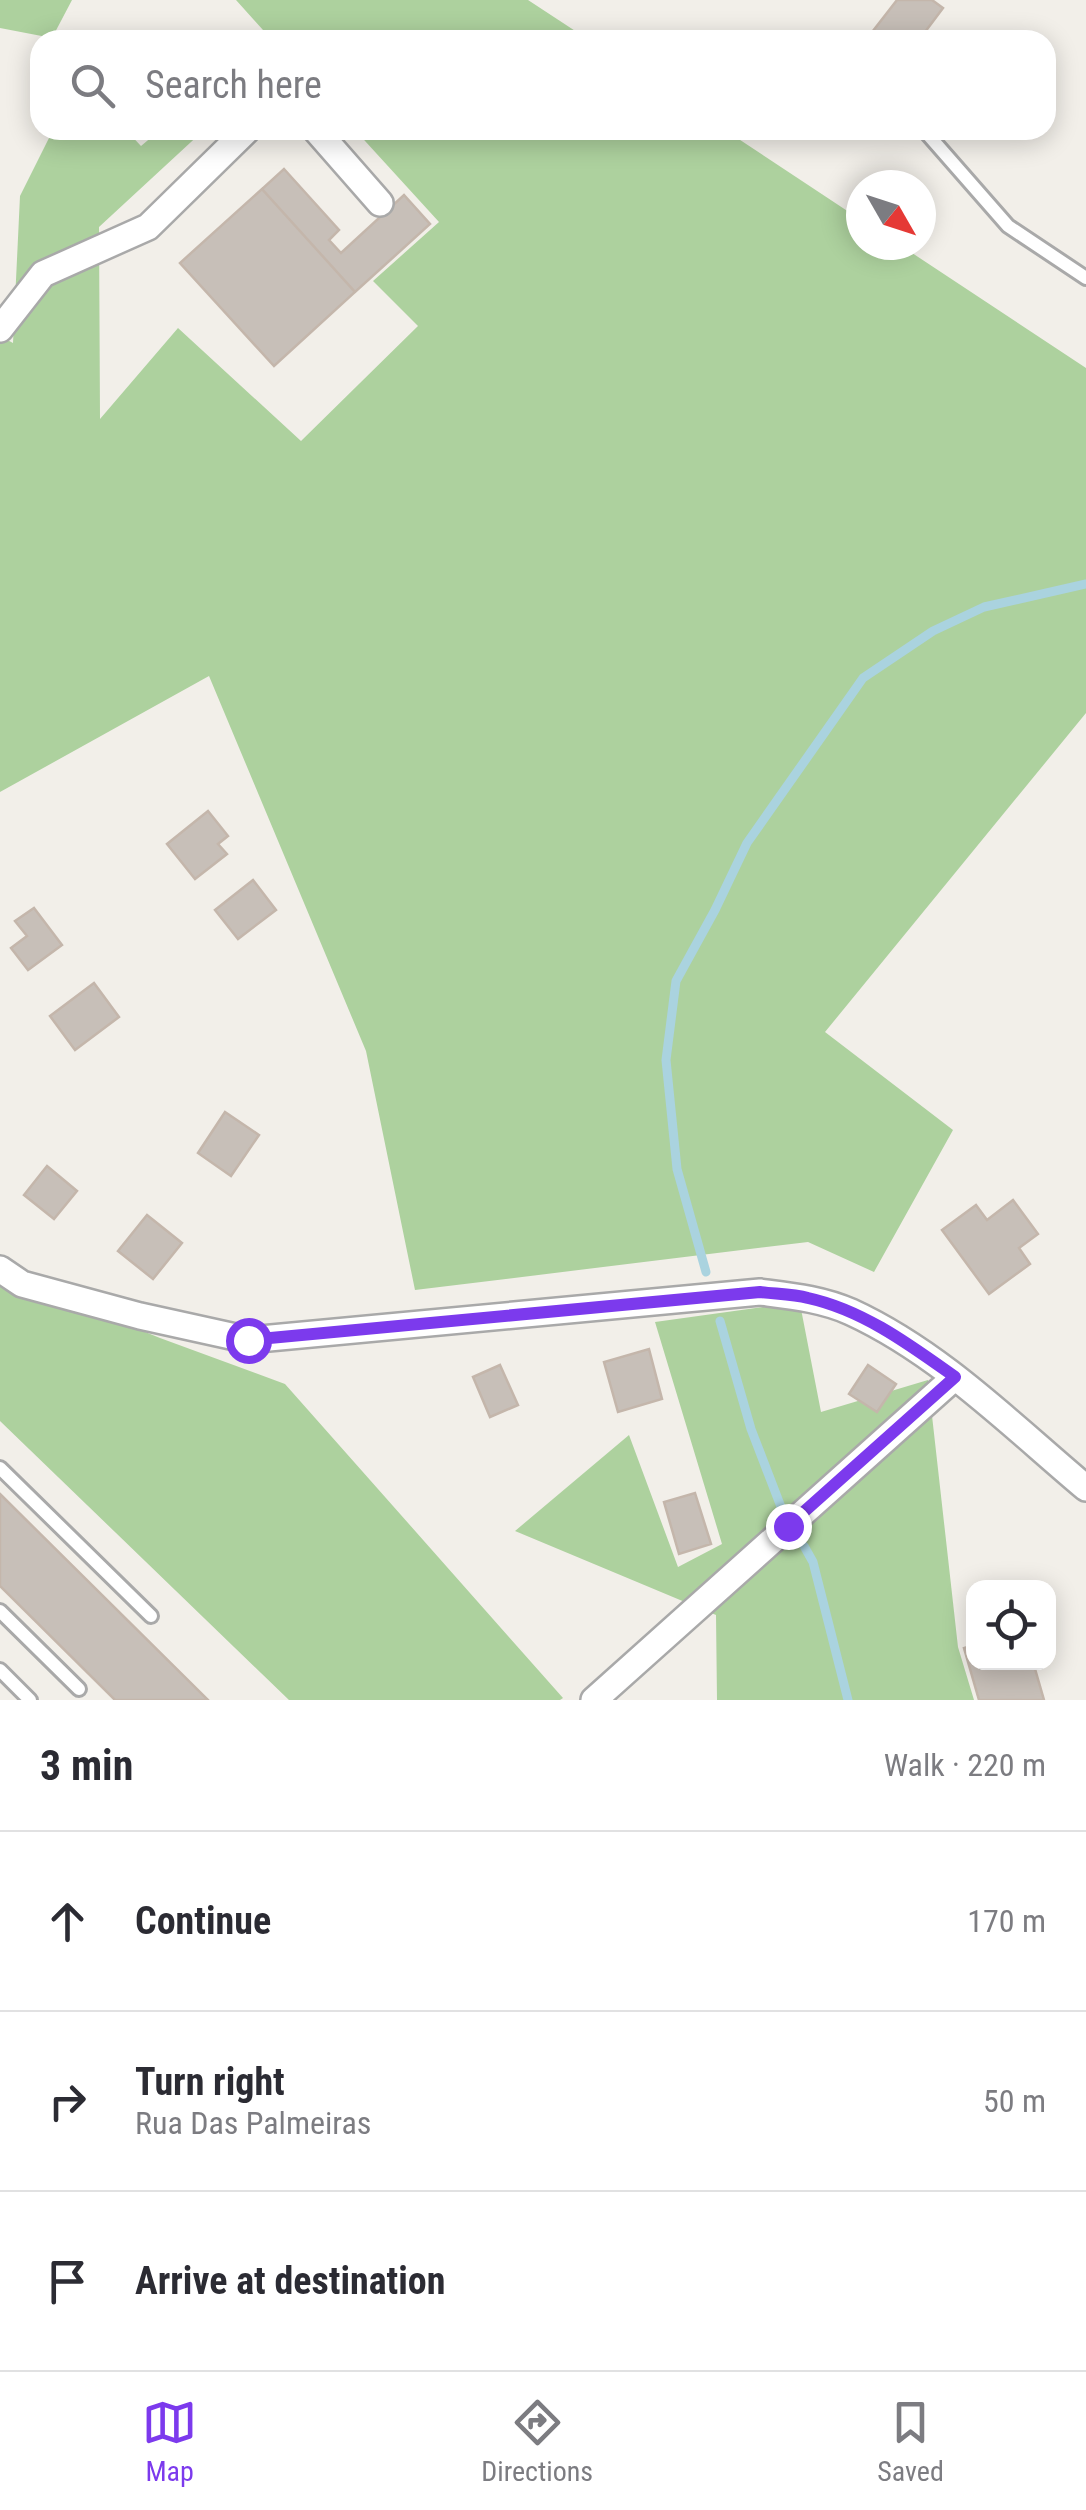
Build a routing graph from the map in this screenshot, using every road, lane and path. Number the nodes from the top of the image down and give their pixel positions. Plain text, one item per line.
1 (237, 140) edge
2 (325, 140) edge
3 (933, 140) edge
4 (380, 203) dead end
5 (1086, 278) edge
6 (0, 329) edge
7 (0, 1269) edge
8 (955, 1377) junction
9 (0, 1468) edge
10 (1086, 1488) edge
11 (0, 1611) edge
12 (151, 1616) dead end
13 (0, 1670) edge
14 (79, 1690) dead end
15 (30, 1700) edge
16 (594, 1700) edge

1 - 6 street
2 - 4 street
3 - 5 lane
7 - 8 street
8 - 10 street
8 - 16 street
9 - 12 lane
11 - 14 lane
13 - 15 lane

